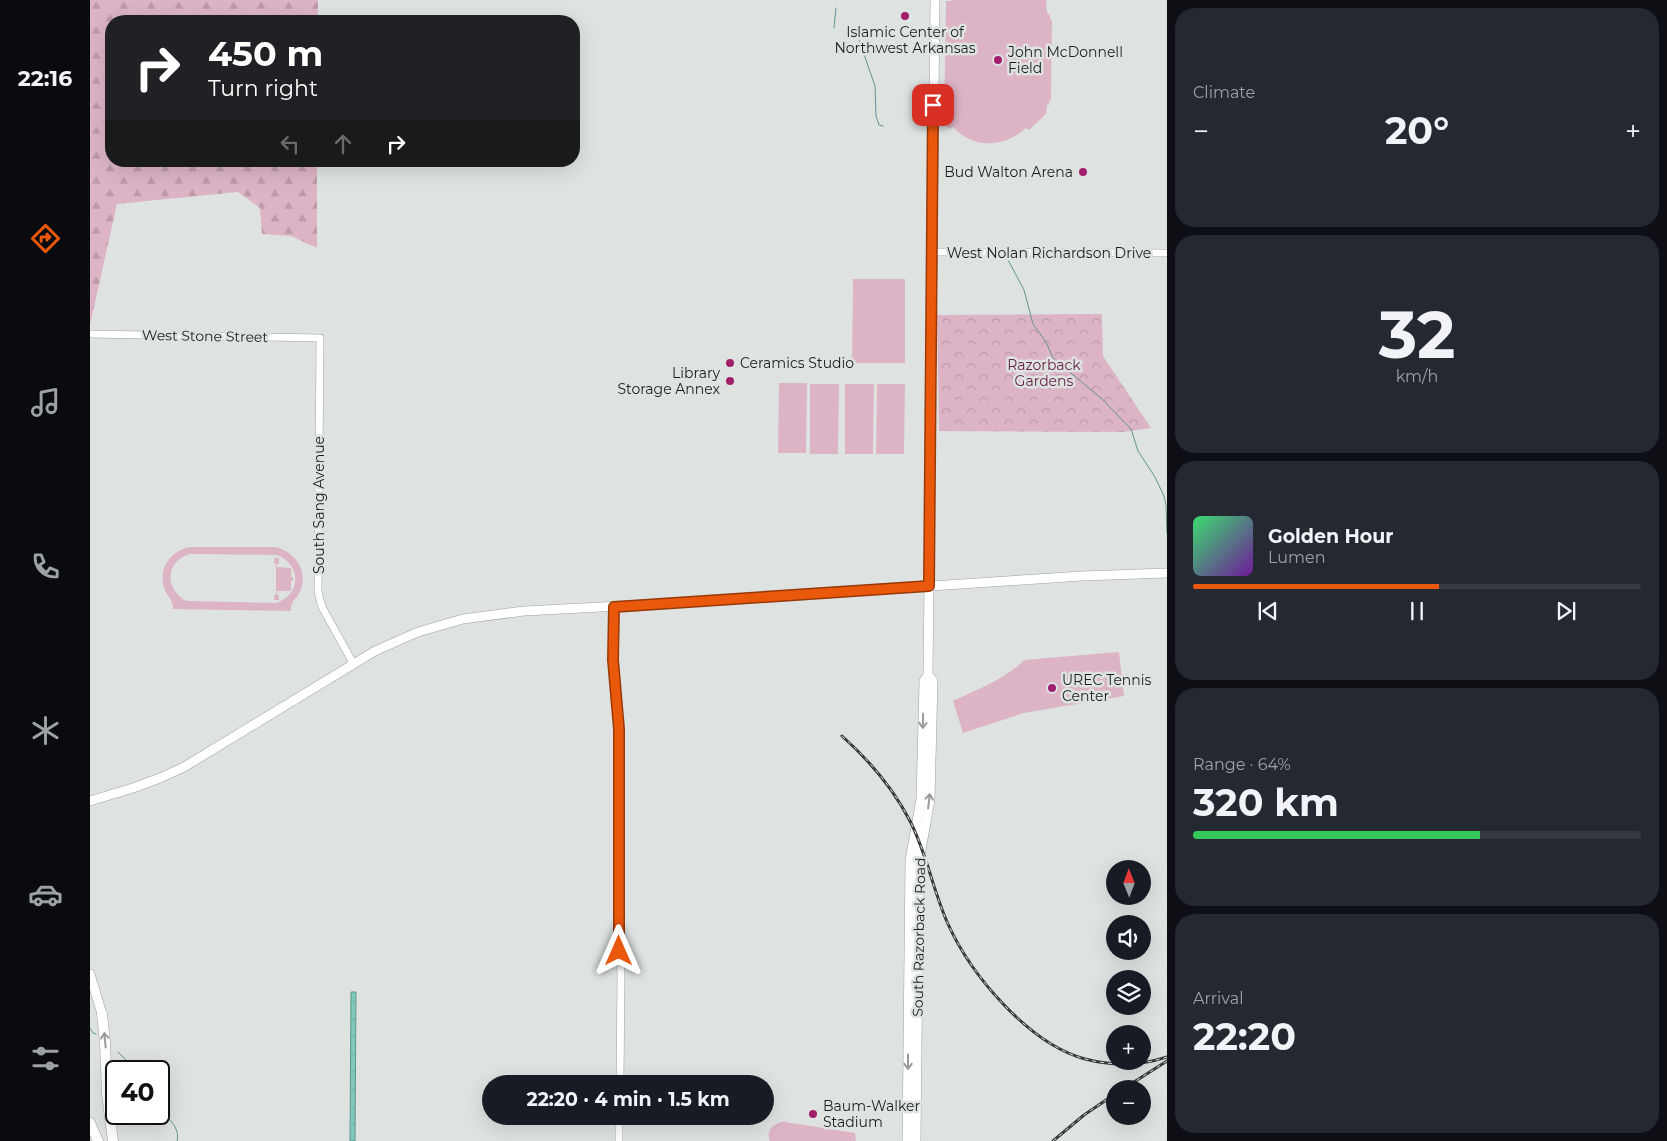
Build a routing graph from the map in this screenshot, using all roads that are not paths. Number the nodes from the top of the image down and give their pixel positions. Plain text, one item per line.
1 (935, 0) edge
2 (932, 252) junction
3 (1167, 253) edge
4 (90, 334) edge
5 (320, 338) joint
6 (1167, 573) edge
7 (929, 586) junction
8 (614, 607) junction
9 (353, 663) junction
10 (928, 675) junction
11 (90, 801) edge
12 (90, 974) edge
13 (102, 1014) joint
14 (620, 1075) edge
15 (90, 1123) edge
16 (619, 1125) edge
17 (98, 1141) edge
18 (113, 1141) edge
19 (618, 1141) edge
20 (907, 1141) edge
21 (916, 1141) edge

1 - 2 main road, South Razorback Road
2 - 3 street, West Nolan Richardson Drive
2 - 7 main road, South Razorback Road
4 - 5 street, West Stone Street
5 - 9 street, South Sang Avenue
6 - 7 main road
7 - 8 main road
7 - 10 main road, South Razorback Road
8 - 9 main road
8 - 14 street
9 - 11 main road
10 -> 20 main road, South Razorback Road
21 -> 10 main road, South Razorback Road
12 - 13 main road
18 -> 13 highway
15 - 17 highway
16 - 19 street

